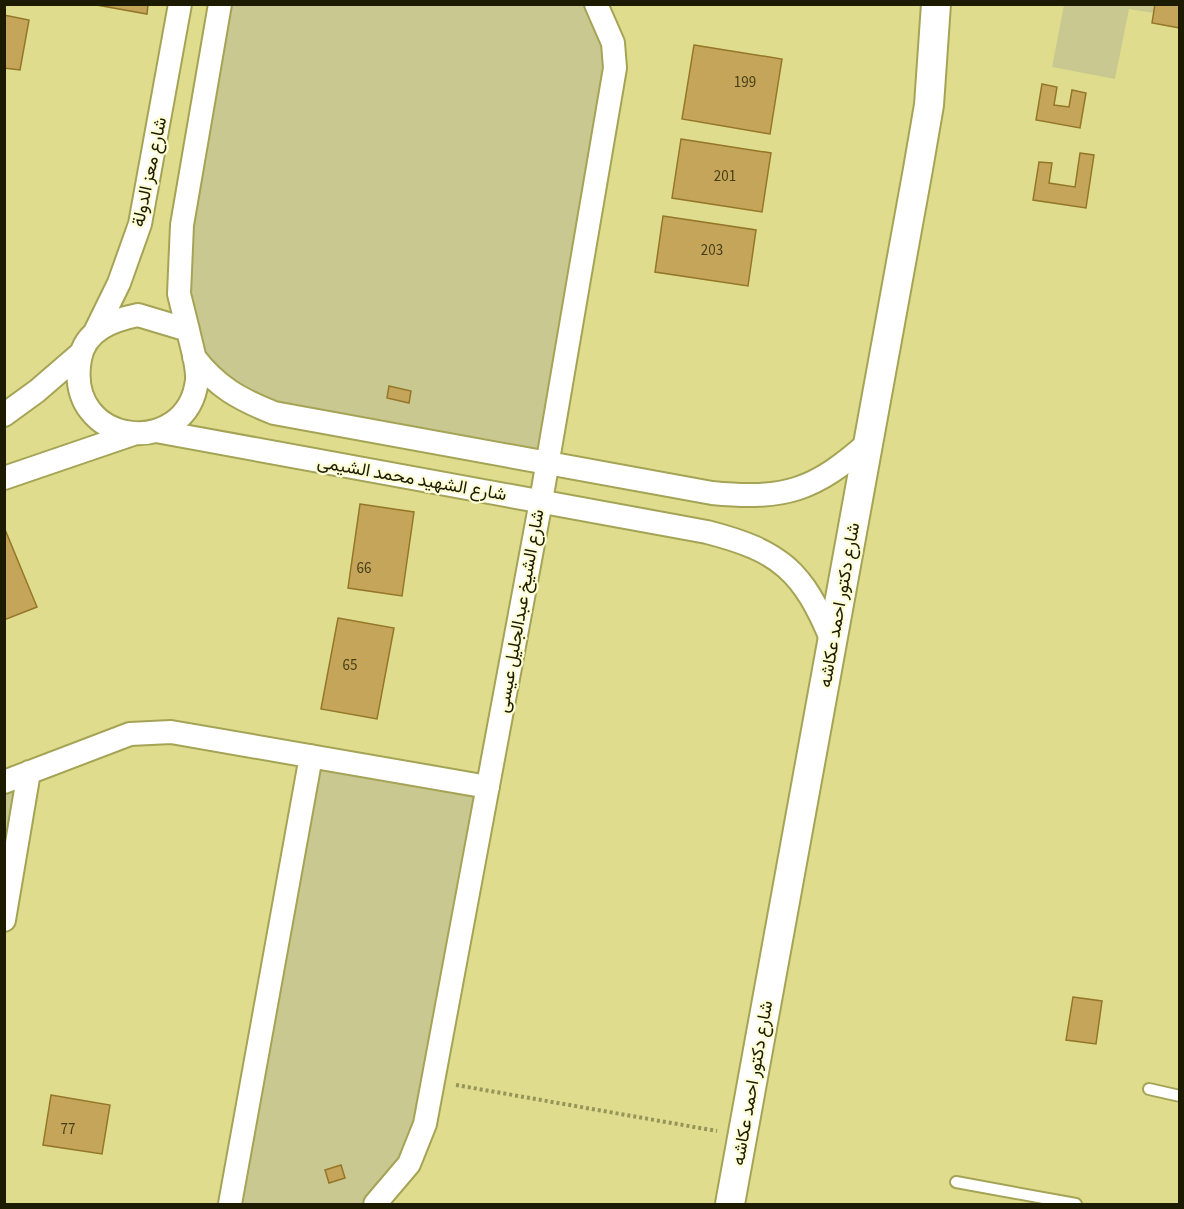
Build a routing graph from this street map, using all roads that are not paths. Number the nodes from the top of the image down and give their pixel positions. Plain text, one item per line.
1 (180, 4) edge
2 (220, 4) edge
3 (596, 4) edge
4 (936, 4) edge
5 (188, 330) junction
6 (94, 333) junction
7 (81, 353) junction
8 (194, 357) junction
9 (4, 415) edge
10 (156, 431) junction
11 (133, 434) junction
12 (869, 442) junction
13 (547, 463) junction
14 (4, 478) edge
15 (541, 501) junction
16 (832, 641) junction
17 (311, 756) junction
18 (29, 772) junction
19 (4, 782) edge
20 (488, 787) junction
21 (4, 920) edge
22 (1149, 1089) dead end
23 (1179, 1095) edge
24 (956, 1182) dead end
25 (230, 1204) edge
26 (375, 1204) edge
27 (730, 1204) edge
28 (1076, 1204) edge

1 - 6 street, شارع معز الدولة
2 - 5 street
3 - 13 street, شارع الشيخ عبدالجليل عيسى
4 - 12 street, شارع دكتور احمد عكاشه
5 - 6 street
5 - 8 street
6 - 7 street
7 - 9 street
7 - 11 street
8 - 10 street
8 - 13 street
10 - 11 street
10 - 15 street, شارع الشهيد محمد الشيمى
11 - 14 street
12 - 13 street
12 - 16 street, شارع دكتور احمد عكاشه
13 - 15 street, شارع الشيخ عبدالجليل عيسى
15 - 16 street, شارع الشهيد محمد الشيمى
15 - 20 street, شارع الشيخ عبدالجليل عيسى
16 - 27 street, شارع دكتور احمد عكاشه
17 - 18 street
17 - 20 street
17 - 25 street
18 - 19 street
18 - 21 street
20 - 26 street, شارع الشيخ عبدالجليل عيسى
22 - 23 lane
24 - 28 lane

